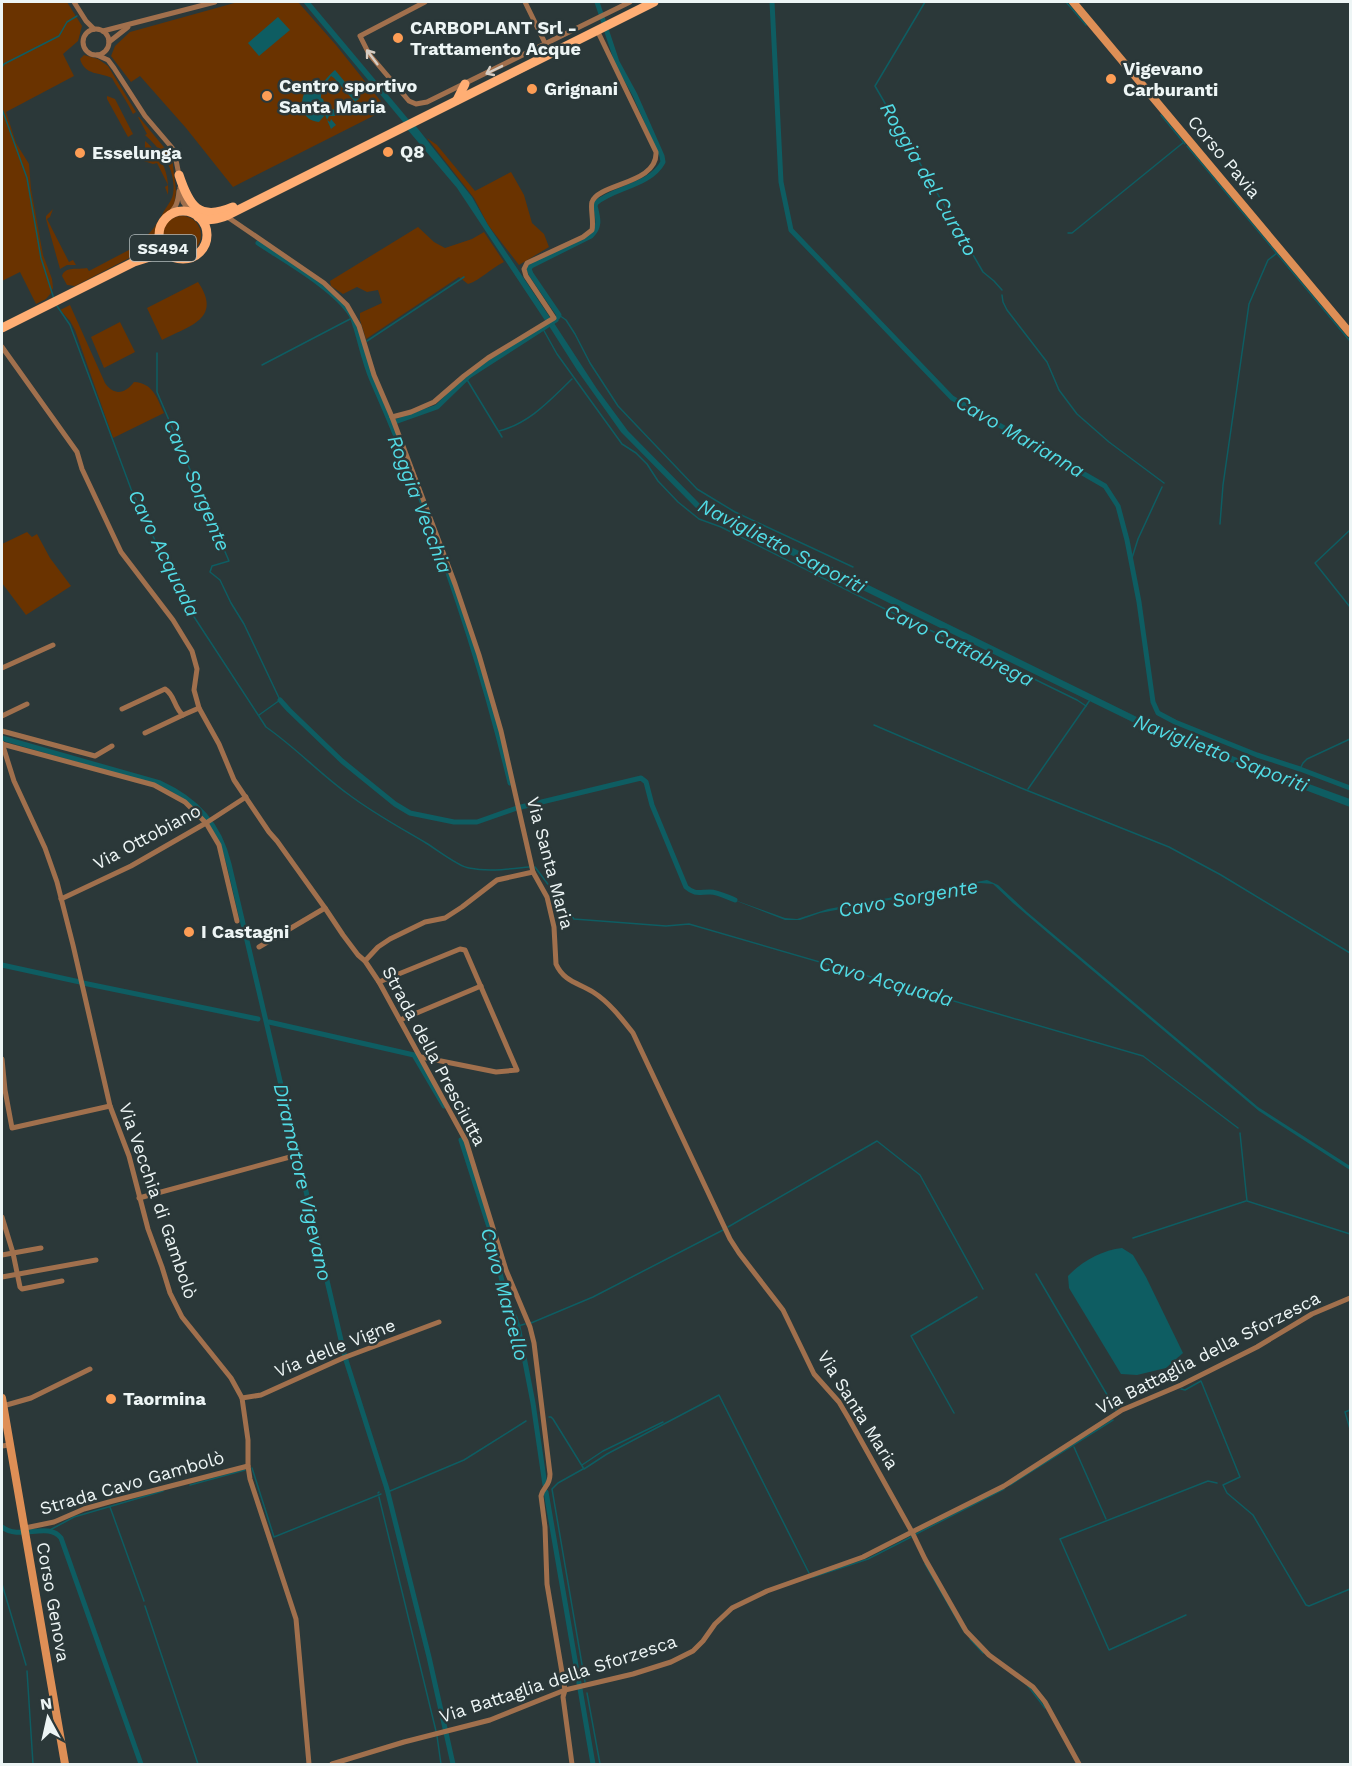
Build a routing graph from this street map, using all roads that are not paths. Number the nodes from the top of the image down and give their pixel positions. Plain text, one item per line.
1 (74, 2) edge
2 (215, 2) edge
3 (425, 2) edge
4 (525, 2) edge
5 (630, 2) edge
6 (654, 2) edge
7 (1073, 2) edge
8 (131, 24) junction
9 (601, 28) junction
10 (91, 31) junction
11 (103, 31) junction
12 (109, 44) junction
13 (546, 45) junction
14 (98, 55) junction
15 (114, 68) junction
16 (465, 84) junction
17 (457, 100) junction
18 (179, 177) junction
19 (278, 190) junction
20 (195, 215) junction
21 (167, 216) junction
22 (226, 216) junction
23 (159, 237) junction
24 (206, 239) junction
25 (169, 254) junction
26 (134, 262) junction
27 (56, 303) junction
28 (2, 328) edge
29 (1350, 333) edge
30 (2, 335) edge
31 (2, 347) edge
32 (394, 421) junction
33 (53, 645) dead end
34 (2, 668) edge
35 (27, 704) dead end
36 (199, 708) junction
37 (122, 709) dead end
38 (183, 715) junction
39 (2, 717) edge
40 (2, 731) edge
41 (145, 733) dead end
42 (2, 744) edge
43 (112, 746) dead end
44 (246, 797) junction
45 (208, 822) junction
46 (533, 872) junction
47 (61, 899) junction
48 (325, 908) junction
49 (237, 921) dead end
50 (259, 947) dead end
51 (365, 961) junction
52 (379, 982) junction
53 (481, 986) junction
54 (400, 1020) junction
55 (421, 1057) junction
56 (2, 1059) edge
57 (110, 1106) junction
58 (301, 1154) dead end
59 (139, 1198) junction
60 (2, 1217) edge
61 (41, 1248) dead end
62 (13, 1253) junction
63 (2, 1256) edge
64 (96, 1260) dead end
65 (17, 1274) junction
66 (2, 1277) edge
67 (62, 1281) dead end
68 (1350, 1298) edge
69 (439, 1322) dead end
70 (90, 1369) dead end
71 (242, 1398) junction
72 (2, 1402) edge
73 (5, 1446) edge
74 (248, 1466) junction
75 (25, 1531) junction
76 (912, 1532) junction
77 (565, 1690) junction
78 (65, 1764) edge
79 (309, 1764) edge
80 (332, 1764) edge
81 (572, 1764) edge
82 (1079, 1764) edge

1 - 10 street
2 - 8 street
16 -> 3 street
4 - 13 street
5 - 13 street
6 - 9 main road, SS494
7 - 29 main road, Corso Pavia
8 - 11 street
8 - 12 street
9 - 17 main road, SS494
9 - 32 street
10 - 11 street
10 - 14 street
11 - 12 street
12 - 14 street
12 - 15 street
13 -> 16 street
14 - 15 street
15 - 18 street
16 - 17 main road
17 - 19 main road, SS494
18 - 19 main road
18 - 20 street
18 - 21 street
19 - 22 main road, SS494
20 - 21 main road, SS494
20 - 22 main road, SS494
20 - 24 main road, SS494
21 - 23 main road, SS494
22 - 24 main road, SS494
22 - 32 street, Via Santa Maria
23 - 25 main road, SS494
23 - 26 main road, SS494
24 - 25 main road, SS494
25 - 26 main road, SS494
26 - 27 main road, SS494
27 - 28 main road, SS494
27 - 30 main road
31 - 36 street, Strada della Presciutta
32 - 46 street, Via Santa Maria
33 - 34 street
35 - 39 street
36 - 38 street
36 - 44 street, Strada della Presciutta
37 - 38 street
38 - 41 street
40 - 43 street
42 - 45 street
42 - 47 street, Via Vecchia di Gambolò
44 - 45 street, Via Ottobiano
44 - 48 street, Strada della Presciutta
45 - 47 street, Via Ottobiano
45 - 49 street
46 - 51 street
46 - 76 street, Via Santa Maria
47 - 57 street, Via Vecchia di Gambolò
48 - 50 street
48 - 51 street, Strada della Presciutta
51 - 52 street, Strada della Presciutta
52 - 53 street
52 - 54 street, Strada della Presciutta
53 - 54 street
53 - 55 street
54 - 55 street, Strada della Presciutta
55 - 77 street, Strada della Presciutta
56 - 57 street
57 - 59 street, Via Vecchia di Gambolò
58 - 59 street
59 - 71 street, Via Vecchia di Gambolò
60 - 62 street
61 - 62 street
62 - 63 street
62 - 65 street
64 - 65 street
65 - 66 street
65 - 67 street
68 - 76 street, Via Battaglia della Sforzesca
69 - 71 street, Via delle Vigne
70 - 72 street
71 - 74 street, Via Vecchia di Gambolò
72 - 73 main road, Corso Genova
73 - 75 main road, Corso Genova
74 - 75 street, Strada Cavo Gambolò
74 - 79 street, Via Vecchia di Gambolò
75 - 78 main road, Corso Genova
76 - 77 street, Via Battaglia della Sforzesca
76 - 82 street, Via Santa Maria
77 - 80 street, Via Battaglia della Sforzesca
77 - 81 street, Strada della Presciutta

